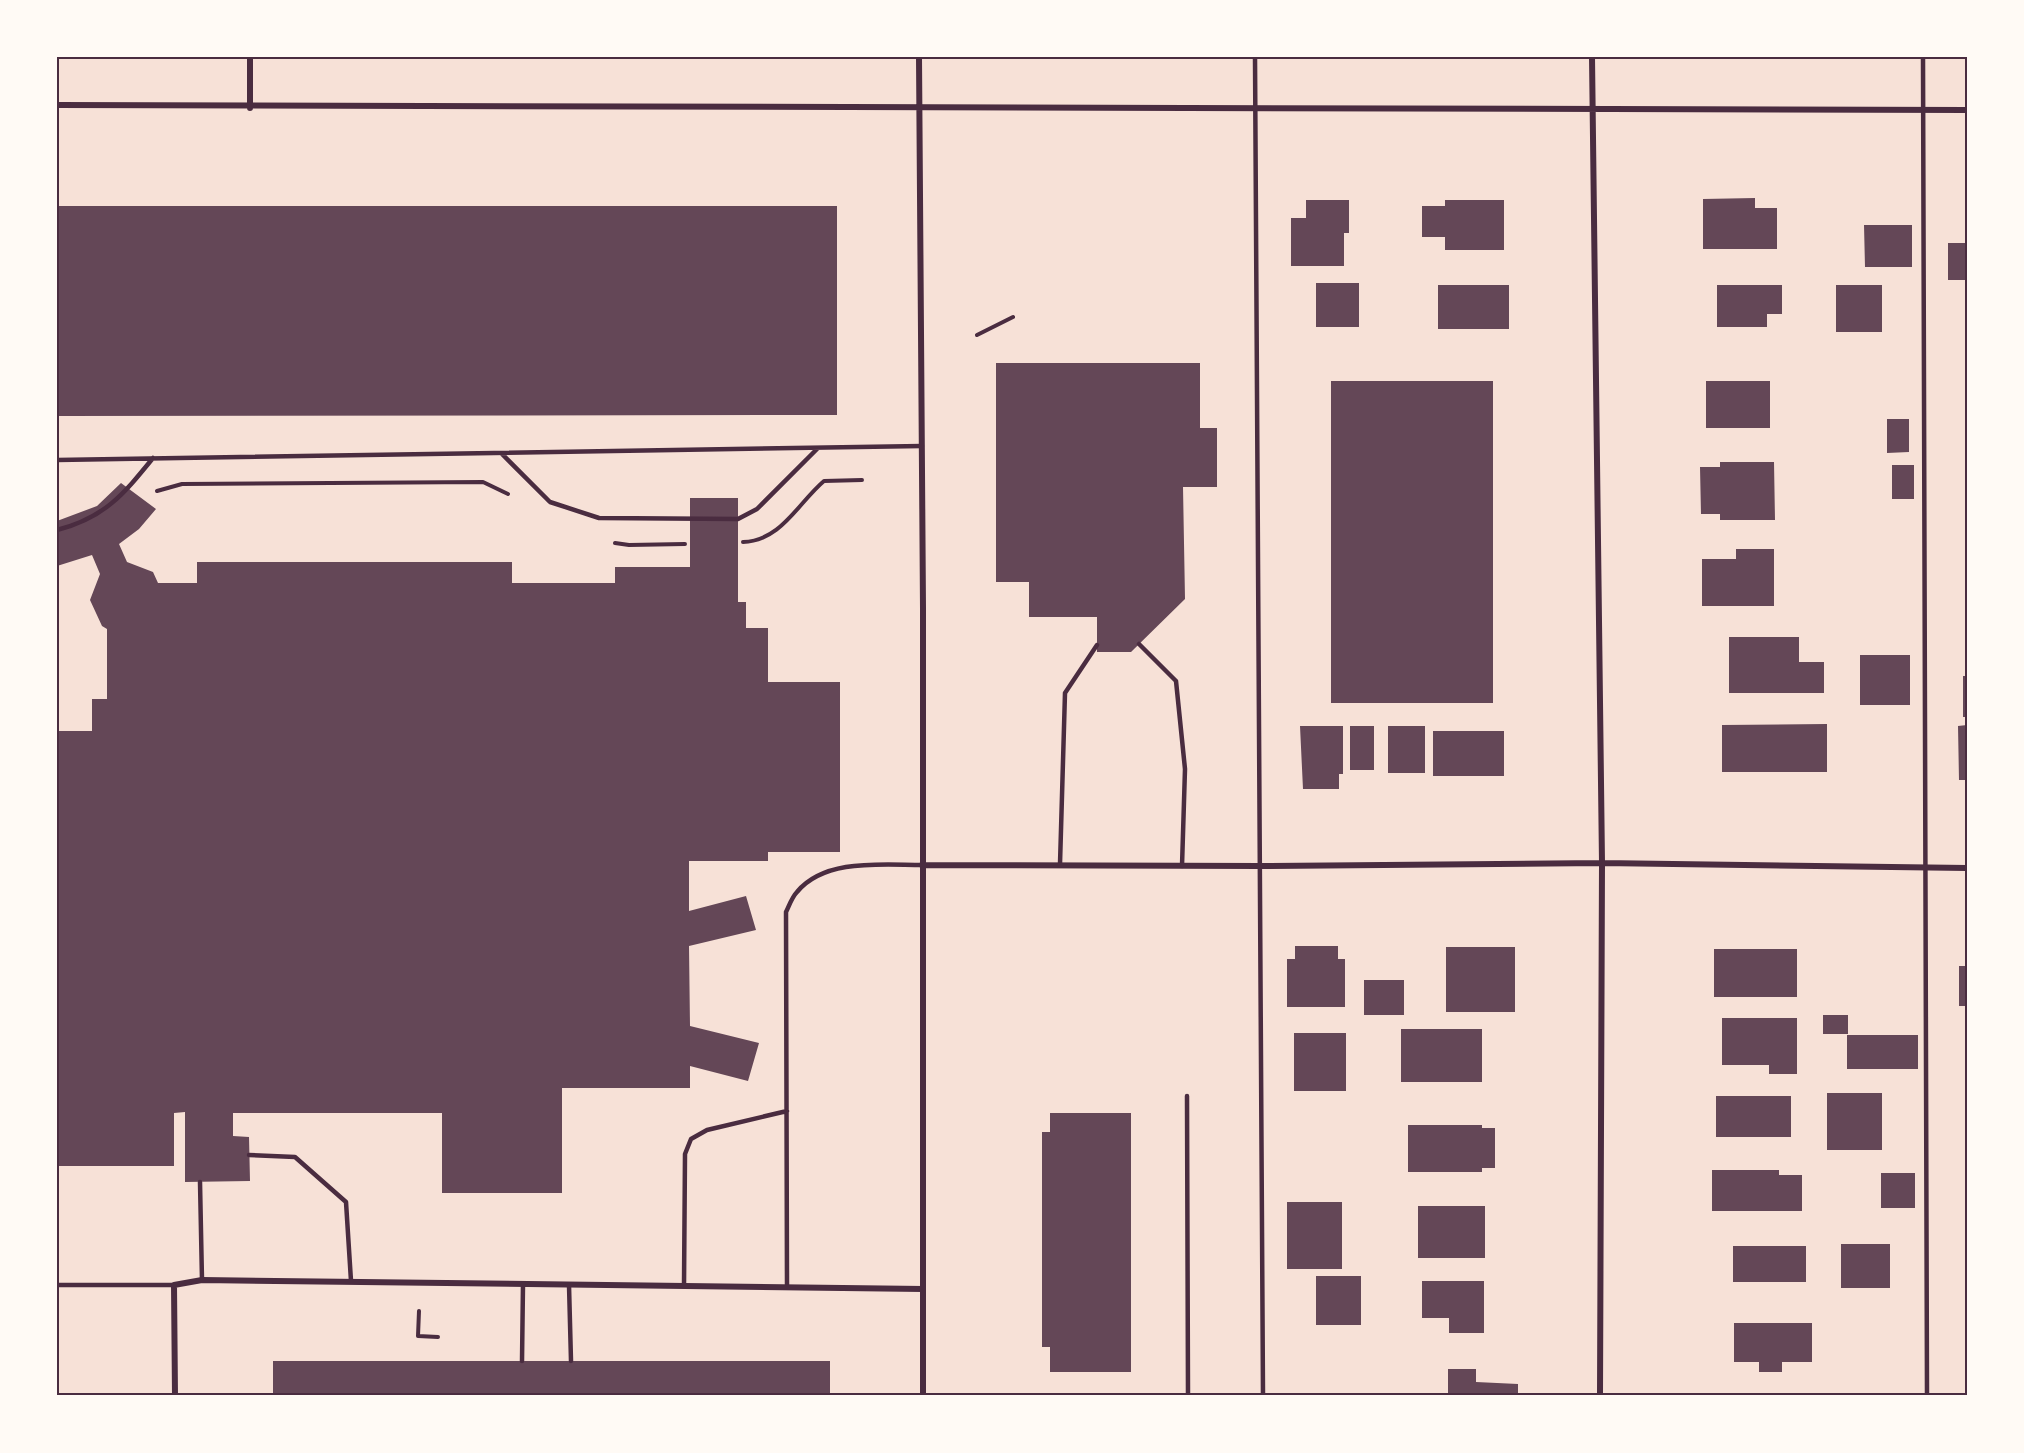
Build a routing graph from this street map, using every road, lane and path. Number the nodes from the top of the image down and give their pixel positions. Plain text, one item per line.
1 (250, 57) edge
2 (919, 57) edge
3 (1254, 57) edge
4 (1592, 57) edge
5 (1923, 57) edge
6 (57, 105) edge
7 (250, 108) junction
8 (919, 108) junction
9 (1254, 108) junction
10 (1592, 110) junction
11 (1922, 110) junction
12 (1967, 110) edge
13 (1013, 317) dead end
14 (977, 335) dead end
15 (922, 446) junction
16 (818, 448) junction
17 (502, 453) junction
18 (153, 458) junction
19 (57, 460) edge
20 (862, 480) dead end
21 (154, 492) dead end
22 (516, 499) dead end
23 (57, 530) edge
24 (610, 542) dead end
25 (732, 543) dead end
26 (686, 544) dead end
27 (1139, 644) dead end
28 (1097, 645) dead end
29 (1602, 863) junction
30 (1060, 864) junction
31 (922, 865) junction
32 (1182, 866) junction
33 (1260, 867) junction
34 (1925, 868) junction
35 (1967, 868) edge
36 (1187, 1096) dead end
37 (786, 1111) junction
38 (249, 1155) dead end
39 (200, 1182) dead end
40 (202, 1280) junction
41 (351, 1281) junction
42 (523, 1284) junction
43 (57, 1285) edge
44 (174, 1285) junction
45 (569, 1285) junction
46 (684, 1286) junction
47 (787, 1287) junction
48 (923, 1289) junction
49 (419, 1311) dead end
50 (438, 1337) dead end
51 (522, 1361) dead end
52 (571, 1361) dead end
53 (175, 1396) edge
54 (923, 1396) edge
55 (1188, 1396) edge
56 (1263, 1396) edge
57 (1600, 1396) edge
58 (1927, 1396) edge

1 - 7 street
2 - 8 street
3 - 9 lane
4 - 10 street
5 - 11 lane
6 - 7 street
7 - 8 street
8 - 9 street
8 - 15 street
9 - 10 street
9 - 33 lane
10 - 11 street
10 - 29 street
11 - 12 street
11 - 34 lane
13 - 14 path
15 - 16 lane
15 - 31 street
16 - 17 lane
16 - 17 lane
17 - 18 lane
18 - 19 lane
18 - 23 lane
20 - 25 path
21 - 22 path
24 - 26 path
27 - 32 lane
28 - 30 lane
29 - 33 street
29 - 34 street
29 - 57 street
30 - 31 street
30 - 32 street
31 - 37 lane
31 - 48 street
32 - 33 street
33 - 56 lane
34 - 35 street
34 - 58 lane
36 - 55 lane
37 - 46 lane
37 - 47 lane
38 - 41 lane
39 - 40 lane
40 - 41 street
40 - 44 street
41 - 42 street
42 - 45 street
42 - 51 lane
43 - 44 lane
44 - 53 street
45 - 46 street
45 - 52 lane
46 - 47 street
47 - 48 street
48 - 54 street
49 - 50 path

